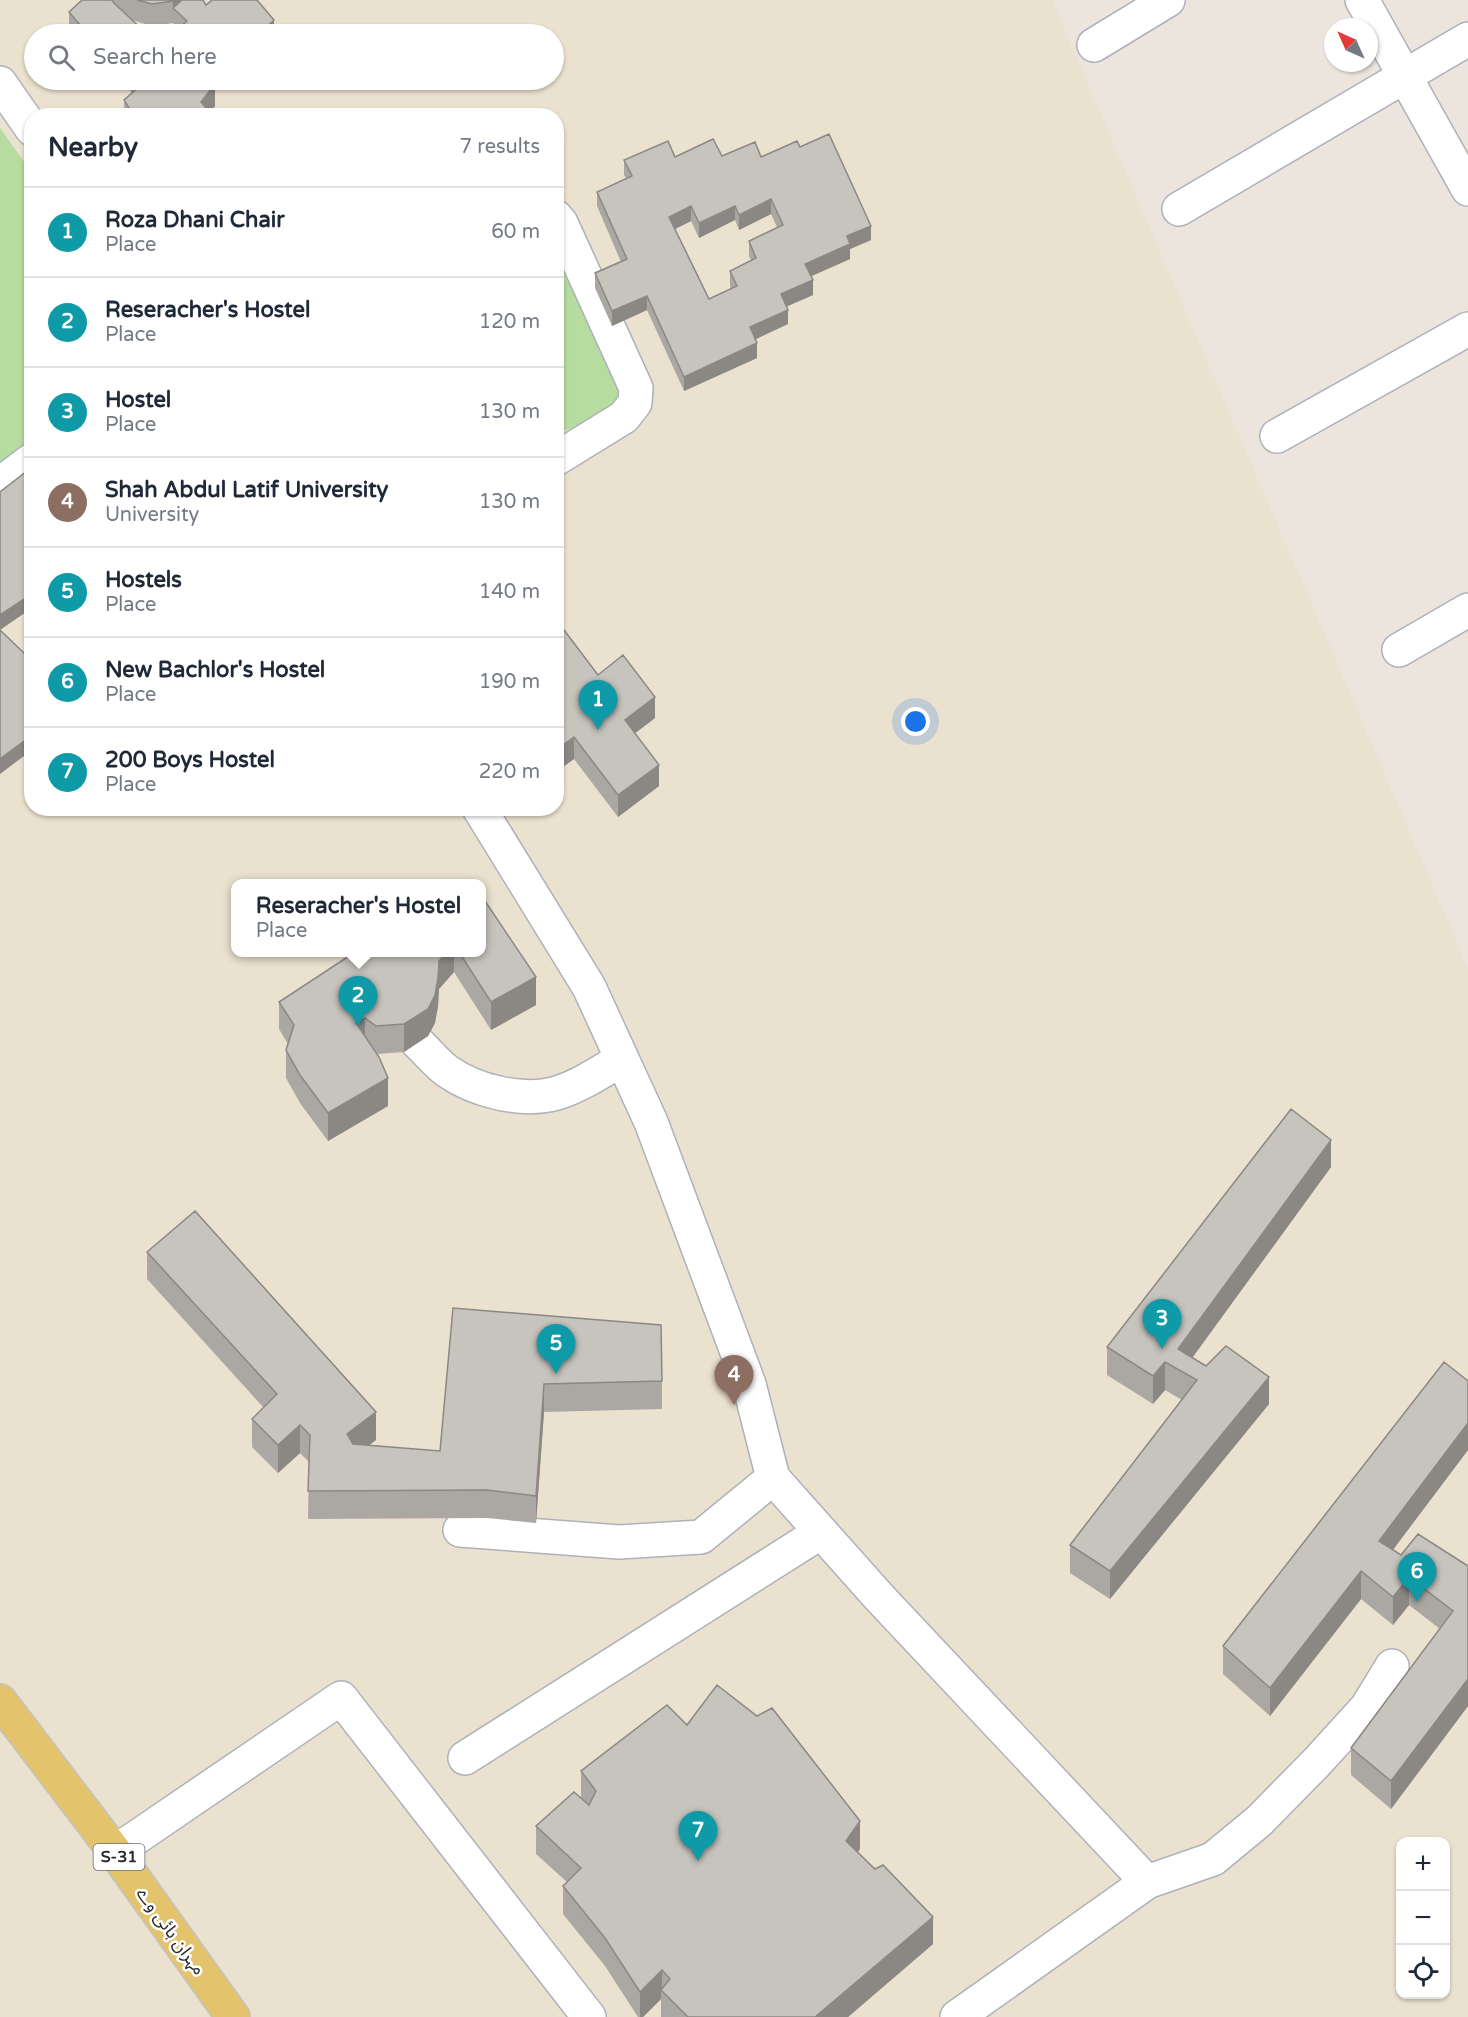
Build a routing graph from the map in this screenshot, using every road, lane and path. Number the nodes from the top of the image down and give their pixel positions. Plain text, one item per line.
1 (1168, 0) edge
2 (1362, 0) edge
3 (1468, 39) edge
4 (1094, 45) dead end
5 (1405, 76) junction
6 (0, 83) edge
7 (24, 118) edge
8 (1468, 189) edge
9 (1179, 209) dead end
10 (564, 230) edge
11 (1468, 329) edge
12 (1276, 436) dead end
13 (564, 454) edge
14 (24, 466) edge
15 (0, 484) edge
16 (1468, 610) edge
17 (1399, 650) dead end
18 (484, 816) edge
19 (417, 1042) edge
20 (622, 1059) junction
21 (773, 1478) junction
22 (460, 1530) dead end
23 (821, 1532) junction
24 (1392, 1666) dead end
25 (0, 1701) edge
26 (465, 1758) dead end
27 (115, 1852) junction
28 (1147, 1882) junction
29 (233, 2017) edge
30 (589, 2017) edge
31 (957, 2017) edge

1 - 4 street
2 - 5 street
3 - 5 street
5 - 8 street
5 - 9 street
6 - 7 street
10 - 13 street
11 - 12 street
14 - 15 street
16 - 17 street
18 - 20 street
19 - 20 street
20 - 21 street
21 - 22 street
21 - 23 street
23 - 26 street
23 - 28 street
24 - 28 street
25 - 27 main road, مہران ہائی وے / S-31
27 - 29 main road, مہران ہائی وے / S-31
27 - 30 street
28 - 31 street

